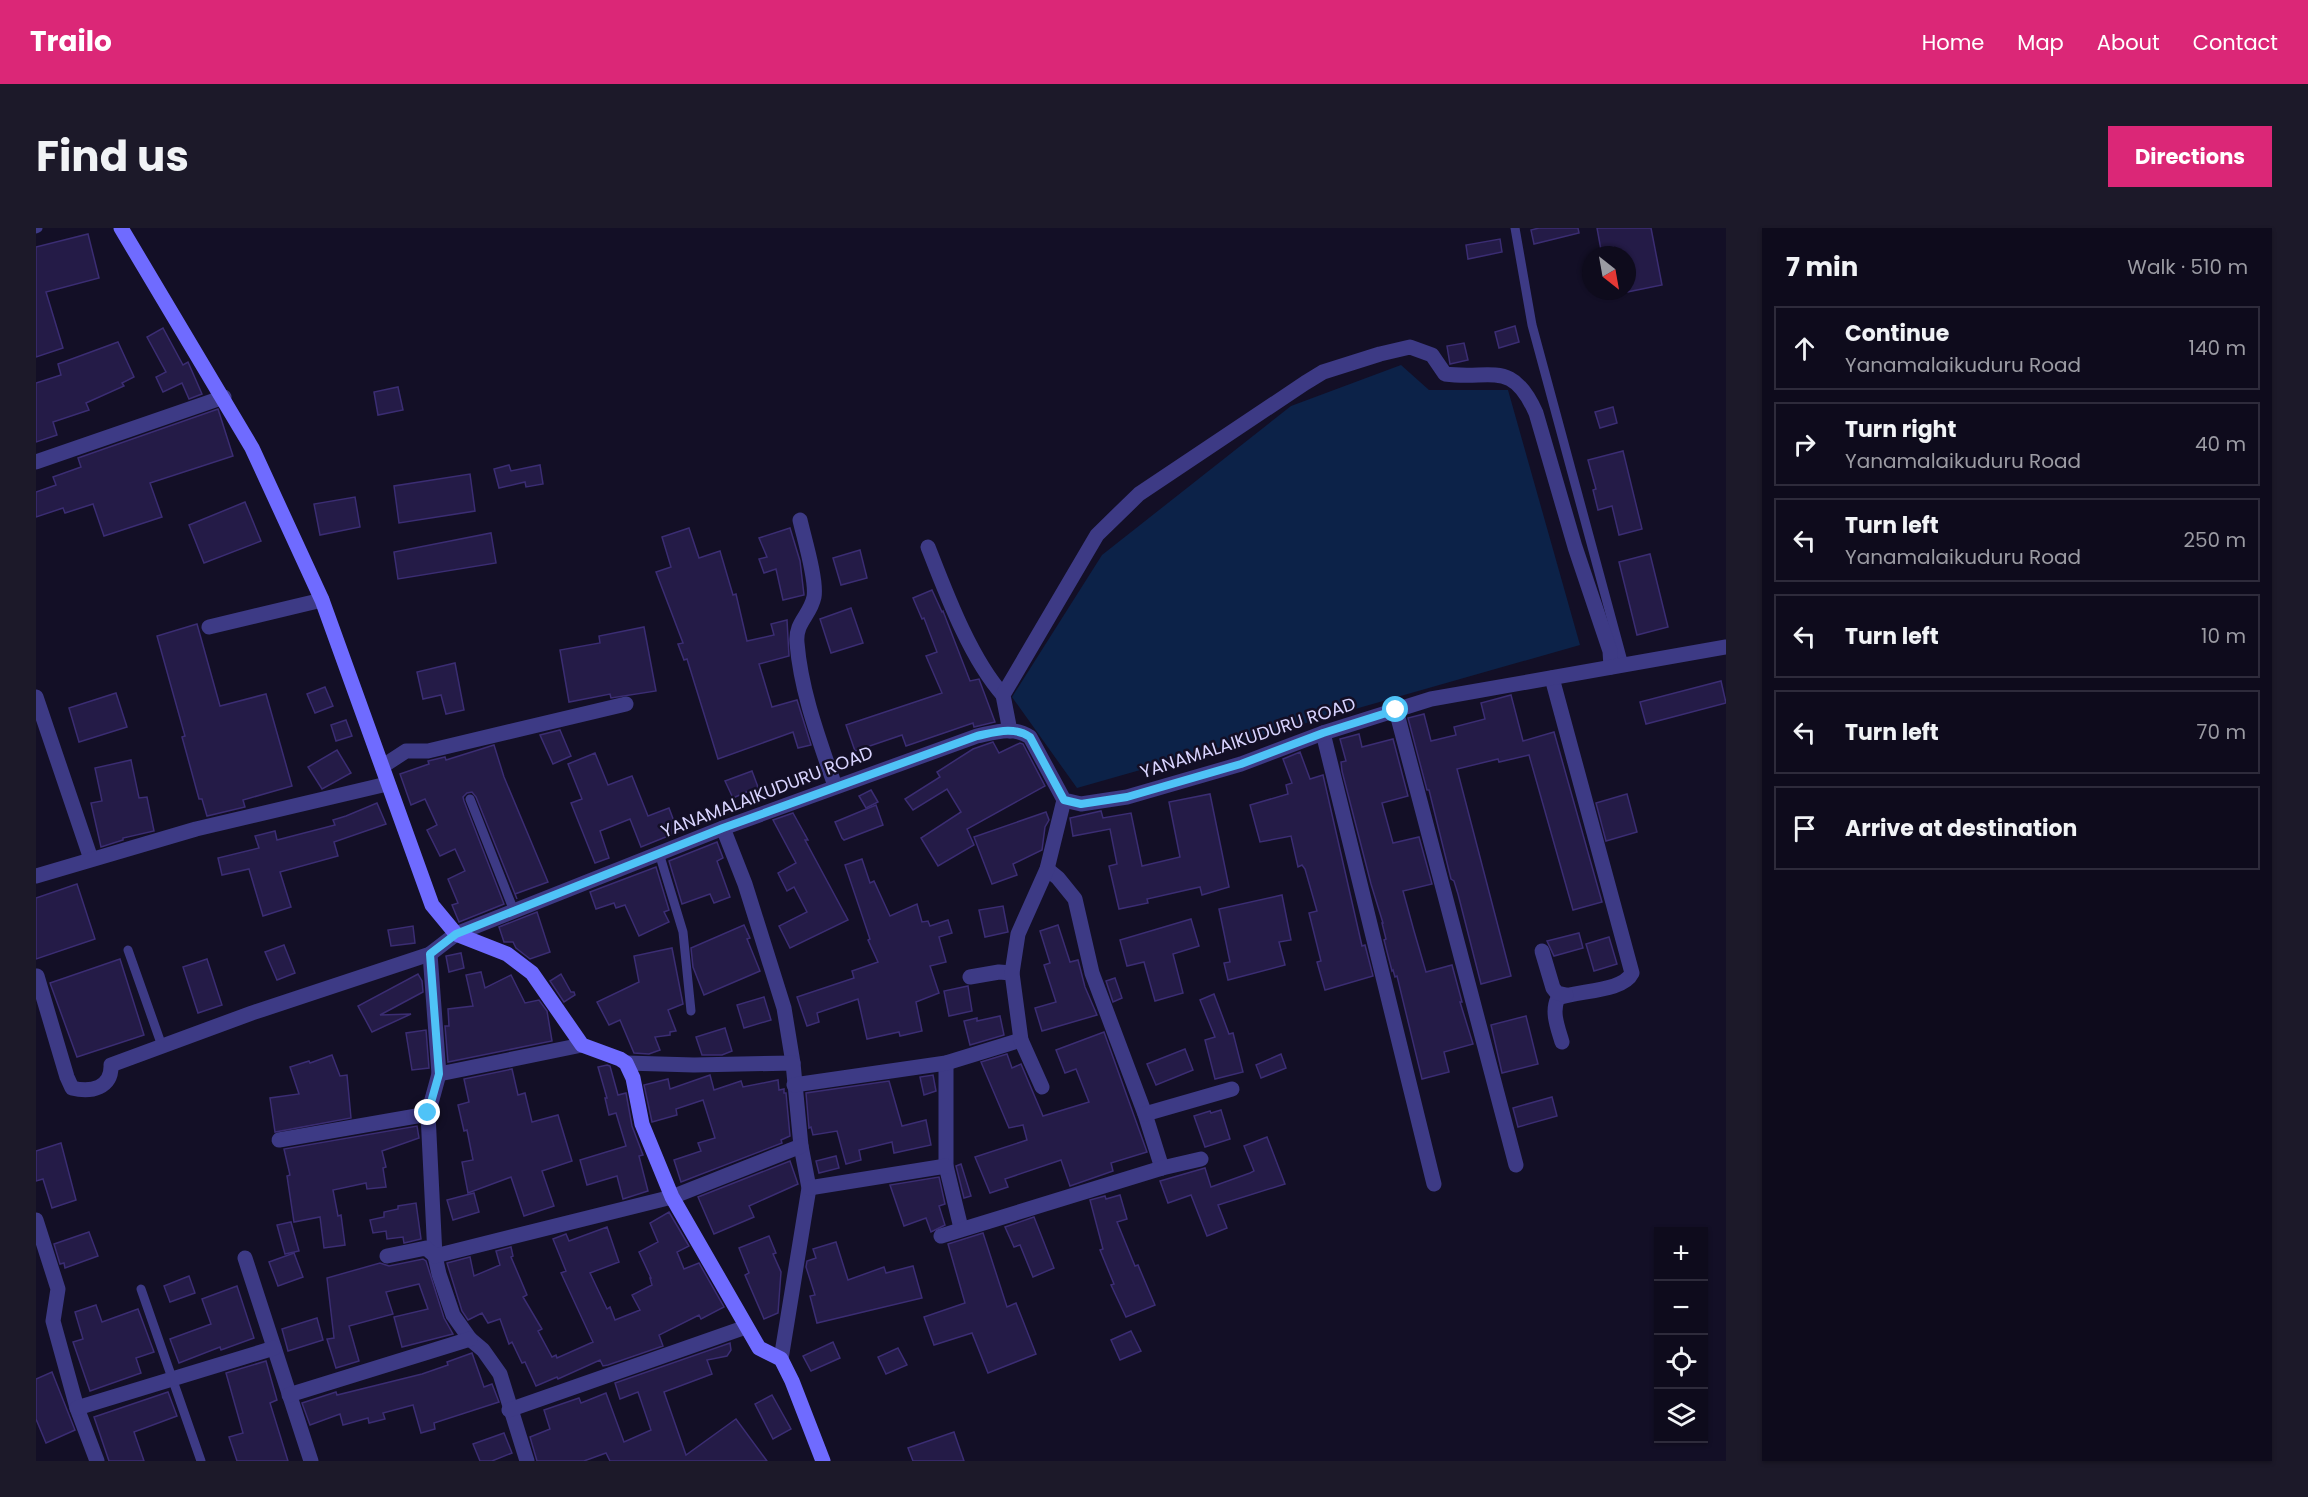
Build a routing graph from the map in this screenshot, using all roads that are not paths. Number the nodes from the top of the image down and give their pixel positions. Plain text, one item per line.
1 (121, 228) edge
2 (1515, 228) edge
3 (224, 397) junction
4 (36, 462) edge
5 (800, 520) dead end
6 (928, 547) dead end
7 (322, 600) junction
8 (209, 627) dead end
9 (1726, 647) edge
10 (1618, 666) junction
11 (1552, 678) junction
12 (1003, 695) junction
13 (36, 698) edge
14 (626, 704) dead end
15 (1396, 710) junction
16 (1010, 731) junction
17 (1323, 733) junction
18 (383, 766) junction
19 (387, 783) junction
20 (835, 786) junction
21 (470, 799) dead end
22 (1064, 800) junction
23 (723, 828) junction
24 (659, 853) junction
25 (91, 859) junction
26 (1047, 869) junction
27 (36, 876) edge
28 (514, 911) junction
29 (456, 934) junction
30 (128, 950) dead end
31 (1542, 951) dead end
32 (430, 954) junction
33 (1012, 973) junction
34 (37, 976) edge
35 (970, 977) dead end
36 (1566, 995) junction
37 (691, 1011) dead end
38 (1021, 1040) junction
39 (1562, 1042) dead end
40 (582, 1045) junction
41 (162, 1046) junction
42 (626, 1063) junction
43 (793, 1063) junction
44 (946, 1063) junction
45 (439, 1074) junction
46 (794, 1085) junction
47 (1042, 1088) dead end
48 (1232, 1089) dead end
49 (428, 1113) junction
50 (1145, 1114) junction
51 (279, 1140) dead end
52 (801, 1146) junction
53 (1201, 1159) dead end
54 (1516, 1165) dead end
55 (946, 1166) junction
56 (1162, 1168) junction
57 (1434, 1184) dead end
58 (809, 1188) junction
59 (672, 1197) junction
60 (36, 1220) edge
61 (961, 1228) junction
62 (941, 1236) dead end
63 (387, 1256) dead end
64 (435, 1256) junction
65 (245, 1258) dead end
66 (141, 1289) dead end
67 (746, 1327) junction
68 (470, 1339) junction
69 (274, 1348) junction
70 (781, 1359) junction
71 (172, 1379) junction
72 (289, 1395) junction
73 (76, 1408) junction
74 (509, 1410) junction
75 (97, 1461) edge
76 (201, 1461) edge
77 (311, 1461) edge
78 (526, 1461) edge
79 (823, 1461) edge

1 - 3 main road
2 - 10 lane
3 - 4 street
3 - 7 main road
5 - 20 street
6 - 12 street
7 - 8 street
7 - 18 main road
9 - 10 street, YANAMALAIKUDURU ROAD
10 - 11 street, YANAMALAIKUDURU ROAD
10 - 12 street
11 - 15 street, YANAMALAIKUDURU ROAD
11 - 36 street
12 - 16 street
13 - 25 street
14 - 18 street
15 - 17 street, YANAMALAIKUDURU ROAD
15 - 54 street
16 - 20 street, YANAMALAIKUDURU ROAD
16 - 22 street
17 - 22 street, YANAMALAIKUDURU ROAD
17 - 57 street
18 - 19 main road
19 - 25 street
19 - 29 main road
20 - 23 street, YANAMALAIKUDURU ROAD
21 - 28 lane
22 - 26 street
23 - 24 street, YANAMALAIKUDURU ROAD
23 - 43 street
24 - 28 street, YANAMALAIKUDURU ROAD
24 - 37 lane
25 - 27 street
26 - 33 street
26 - 50 street
28 - 29 street, YANAMALAIKUDURU ROAD
29 - 32 street, YANAMALAIKUDURU ROAD
29 - 40 main road
30 - 41 lane
31 - 36 street
32 - 41 street, YANAMALAIKUDURU ROAD
32 - 45 street
33 - 35 street
33 - 38 street
34 - 41 street, YANAMALAIKUDURU ROAD
36 - 39 street
38 - 44 street
38 - 47 street
40 - 42 main road
40 - 45 street
42 - 43 street
42 - 59 main road
43 - 46 street
44 - 46 street
44 - 55 street
45 - 49 street
46 - 52 street
48 - 50 street
49 - 51 street
49 - 64 street
50 - 56 street
52 - 58 street
52 - 59 street
53 - 56 street
55 - 58 street
55 - 61 street
56 - 61 street
58 - 70 street
59 - 64 street
59 - 67 main road
60 - 73 street
61 - 62 street
63 - 64 street
64 - 68 street
65 - 69 street
66 - 71 lane
67 - 70 main road
67 - 74 street
68 - 72 street
68 - 74 street
69 - 71 street
69 - 72 street
70 - 79 main road
71 - 73 street
71 - 76 lane
72 - 77 street
73 - 75 street
74 - 78 street

